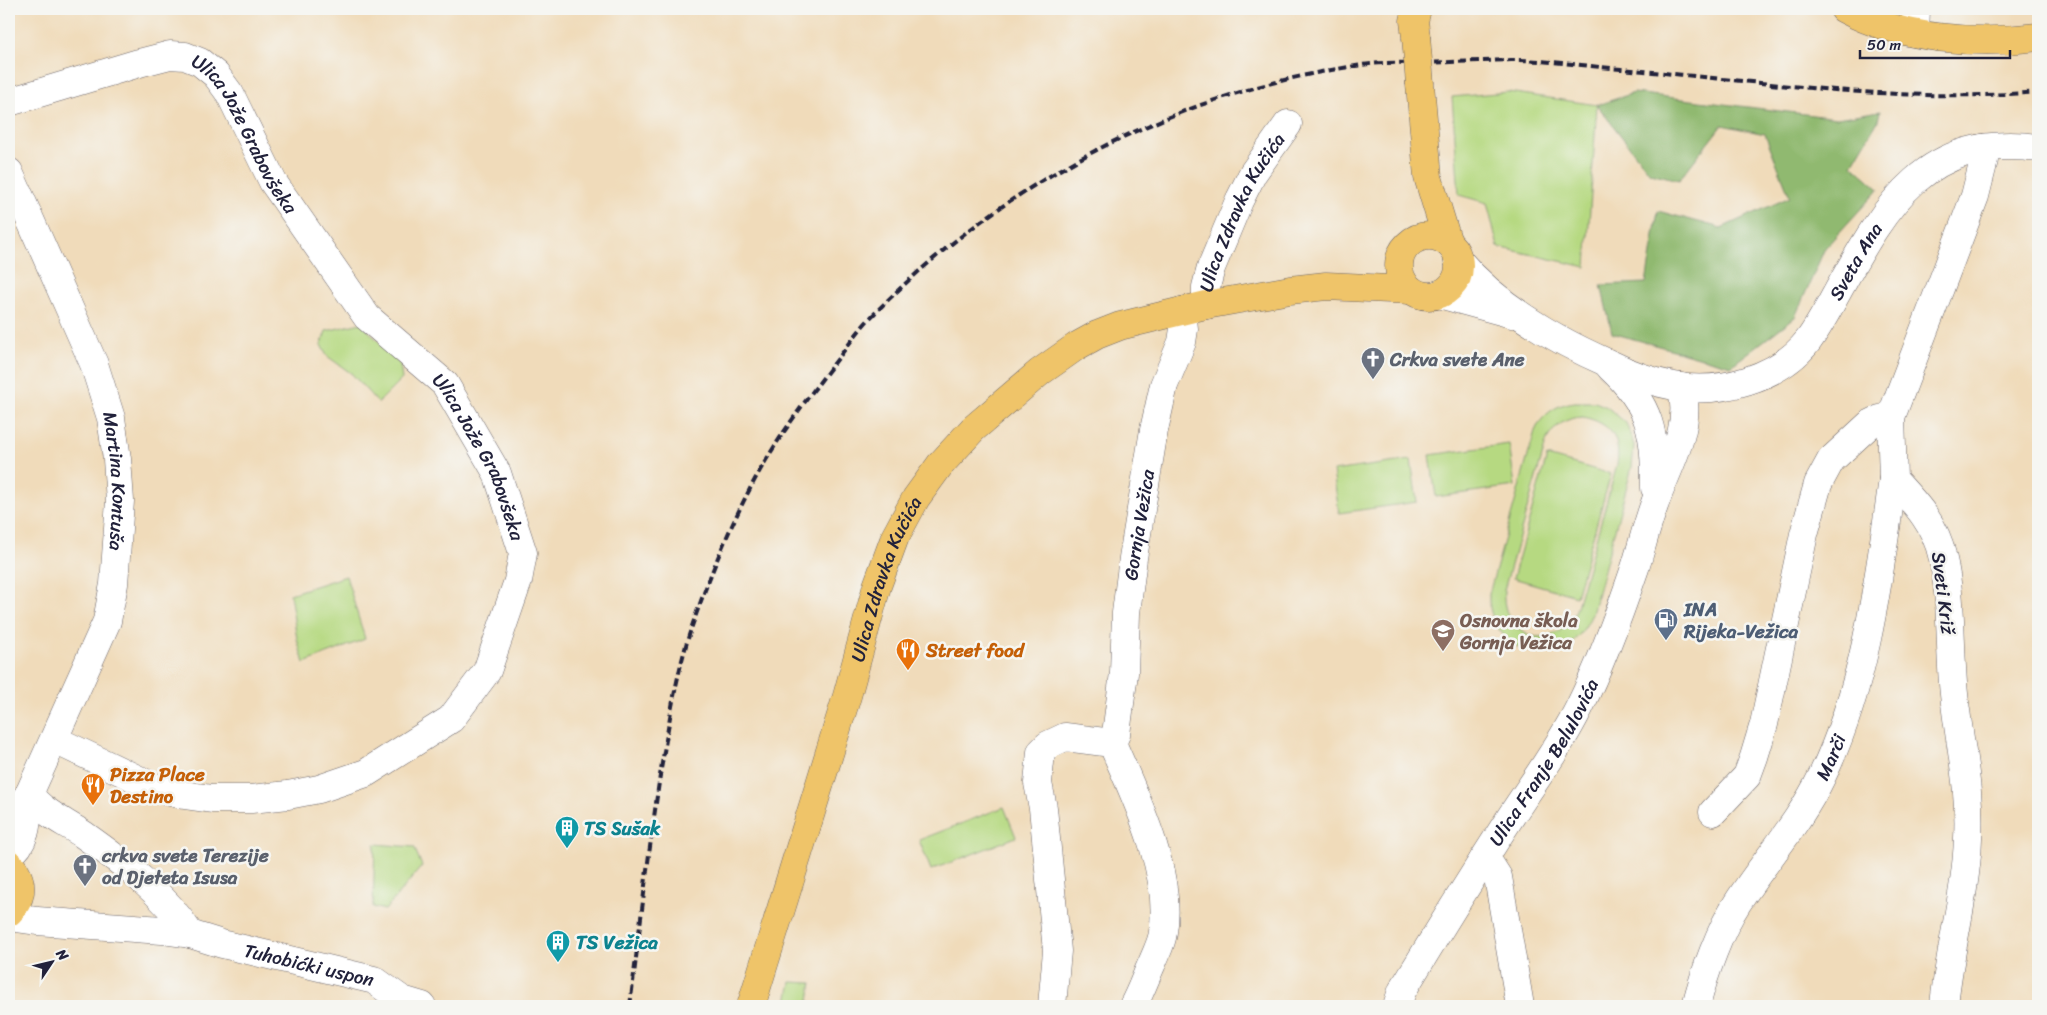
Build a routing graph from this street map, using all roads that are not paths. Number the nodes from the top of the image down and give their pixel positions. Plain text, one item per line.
1 (1844, 9) edge
2 (1412, 19) edge
3 (1916, 21) edge
4 (2038, 37) edge
5 (9, 102) edge
6 (1288, 124) dead end
7 (1982, 148) junction
8 (2038, 148) edge
9 (9, 172) edge
10 (1428, 177) junction
11 (1406, 250) junction
12 (1453, 252) junction
13 (1326, 286) junction
14 (1411, 290) junction
15 (1439, 294) junction
16 (1194, 308) junction
17 (1524, 318) junction
18 (1606, 363) junction
19 (1726, 386) junction
20 (1678, 387) junction
21 (1891, 417) junction
22 (1652, 434) junction
23 (1679, 439) junction
24 (1893, 479) junction
25 (1655, 502) junction
26 (55, 740) junction
27 (1112, 743) junction
28 (29, 794) junction
29 (1712, 812) dead end
30 (9, 820) edge
31 (9, 855) edge
32 (1483, 860) junction
33 (9, 864) edge
34 (12, 915) edge
35 (190, 934) junction
36 (422, 1006) edge
37 (750, 1006) edge
38 (1052, 1006) edge
39 (1133, 1006) edge
40 (1397, 1006) edge
41 (1520, 1006) edge
42 (1696, 1006) edge
43 (1944, 1006) edge

1 - 3 main road
2 - 10 main road, Ulica Zdravka Kučića, bridge
3 - 4 main road
5 - 26 street, Ulica Jože Grabovšeka
6 - 16 street, Ulica Zdravka Kučića
7 - 8 street, Sveta Ana
7 - 19 street, Sveta Ana
7 - 21 street
9 - 26 street, Martina Kontuša
10 - 11 main road, Ulica Zdravka Kučića
10 - 12 main road, Ulica Zdravka Kučića
11 - 12 main road, Ulica Zdravka Kučića
11 - 13 main road, Ulica Zdravka Kučića
11 - 14 main road, Ulica Zdravka Kučića
12 - 15 main road, Ulica Zdravka Kučića
12 - 17 street, Ulica Zdravka Kučića
13 - 14 main road, Ulica Zdravka Kučića
13 - 16 main road, Ulica Zdravka Kučića
14 - 15 main road, Ulica Zdravka Kučića
15 - 17 street, Ulica Zdravka Kučića
16 - 27 street, Gornja Vežica
16 - 37 main road, Ulica Zdravka Kučića
17 - 18 street, Ulica Zdravka Kučića
18 - 20 street, Ulica Zdravka Kučića
18 - 22 street, Ulica Franje Belulovića
19 - 20 street, Sveta Ana
19 - 23 street, Ulica Franje Belulovića
20 - 22 street, Ulica Franje Belulovića
20 - 23 street, Ulica Franje Belulovića
21 - 24 street
21 - 29 street
22 - 25 street, Ulica Franje Belulovića
23 - 25 street, Ulica Franje Belulovića
24 - 42 street, Marči
24 - 43 street, Sveti Križ
25 - 32 street, Ulica Franje Belulovića
26 - 28 street, Martina Kontuša
27 - 38 street
27 - 39 street
28 - 30 street, Martina Kontuša
28 - 31 street, Martina Kontuša
28 - 35 street
32 - 40 street, Ulica Franje Belulovića
32 - 41 street
33 - 34 main road
34 - 35 street, Tuhobićki uspon
35 - 36 street, Tuhobićki uspon

